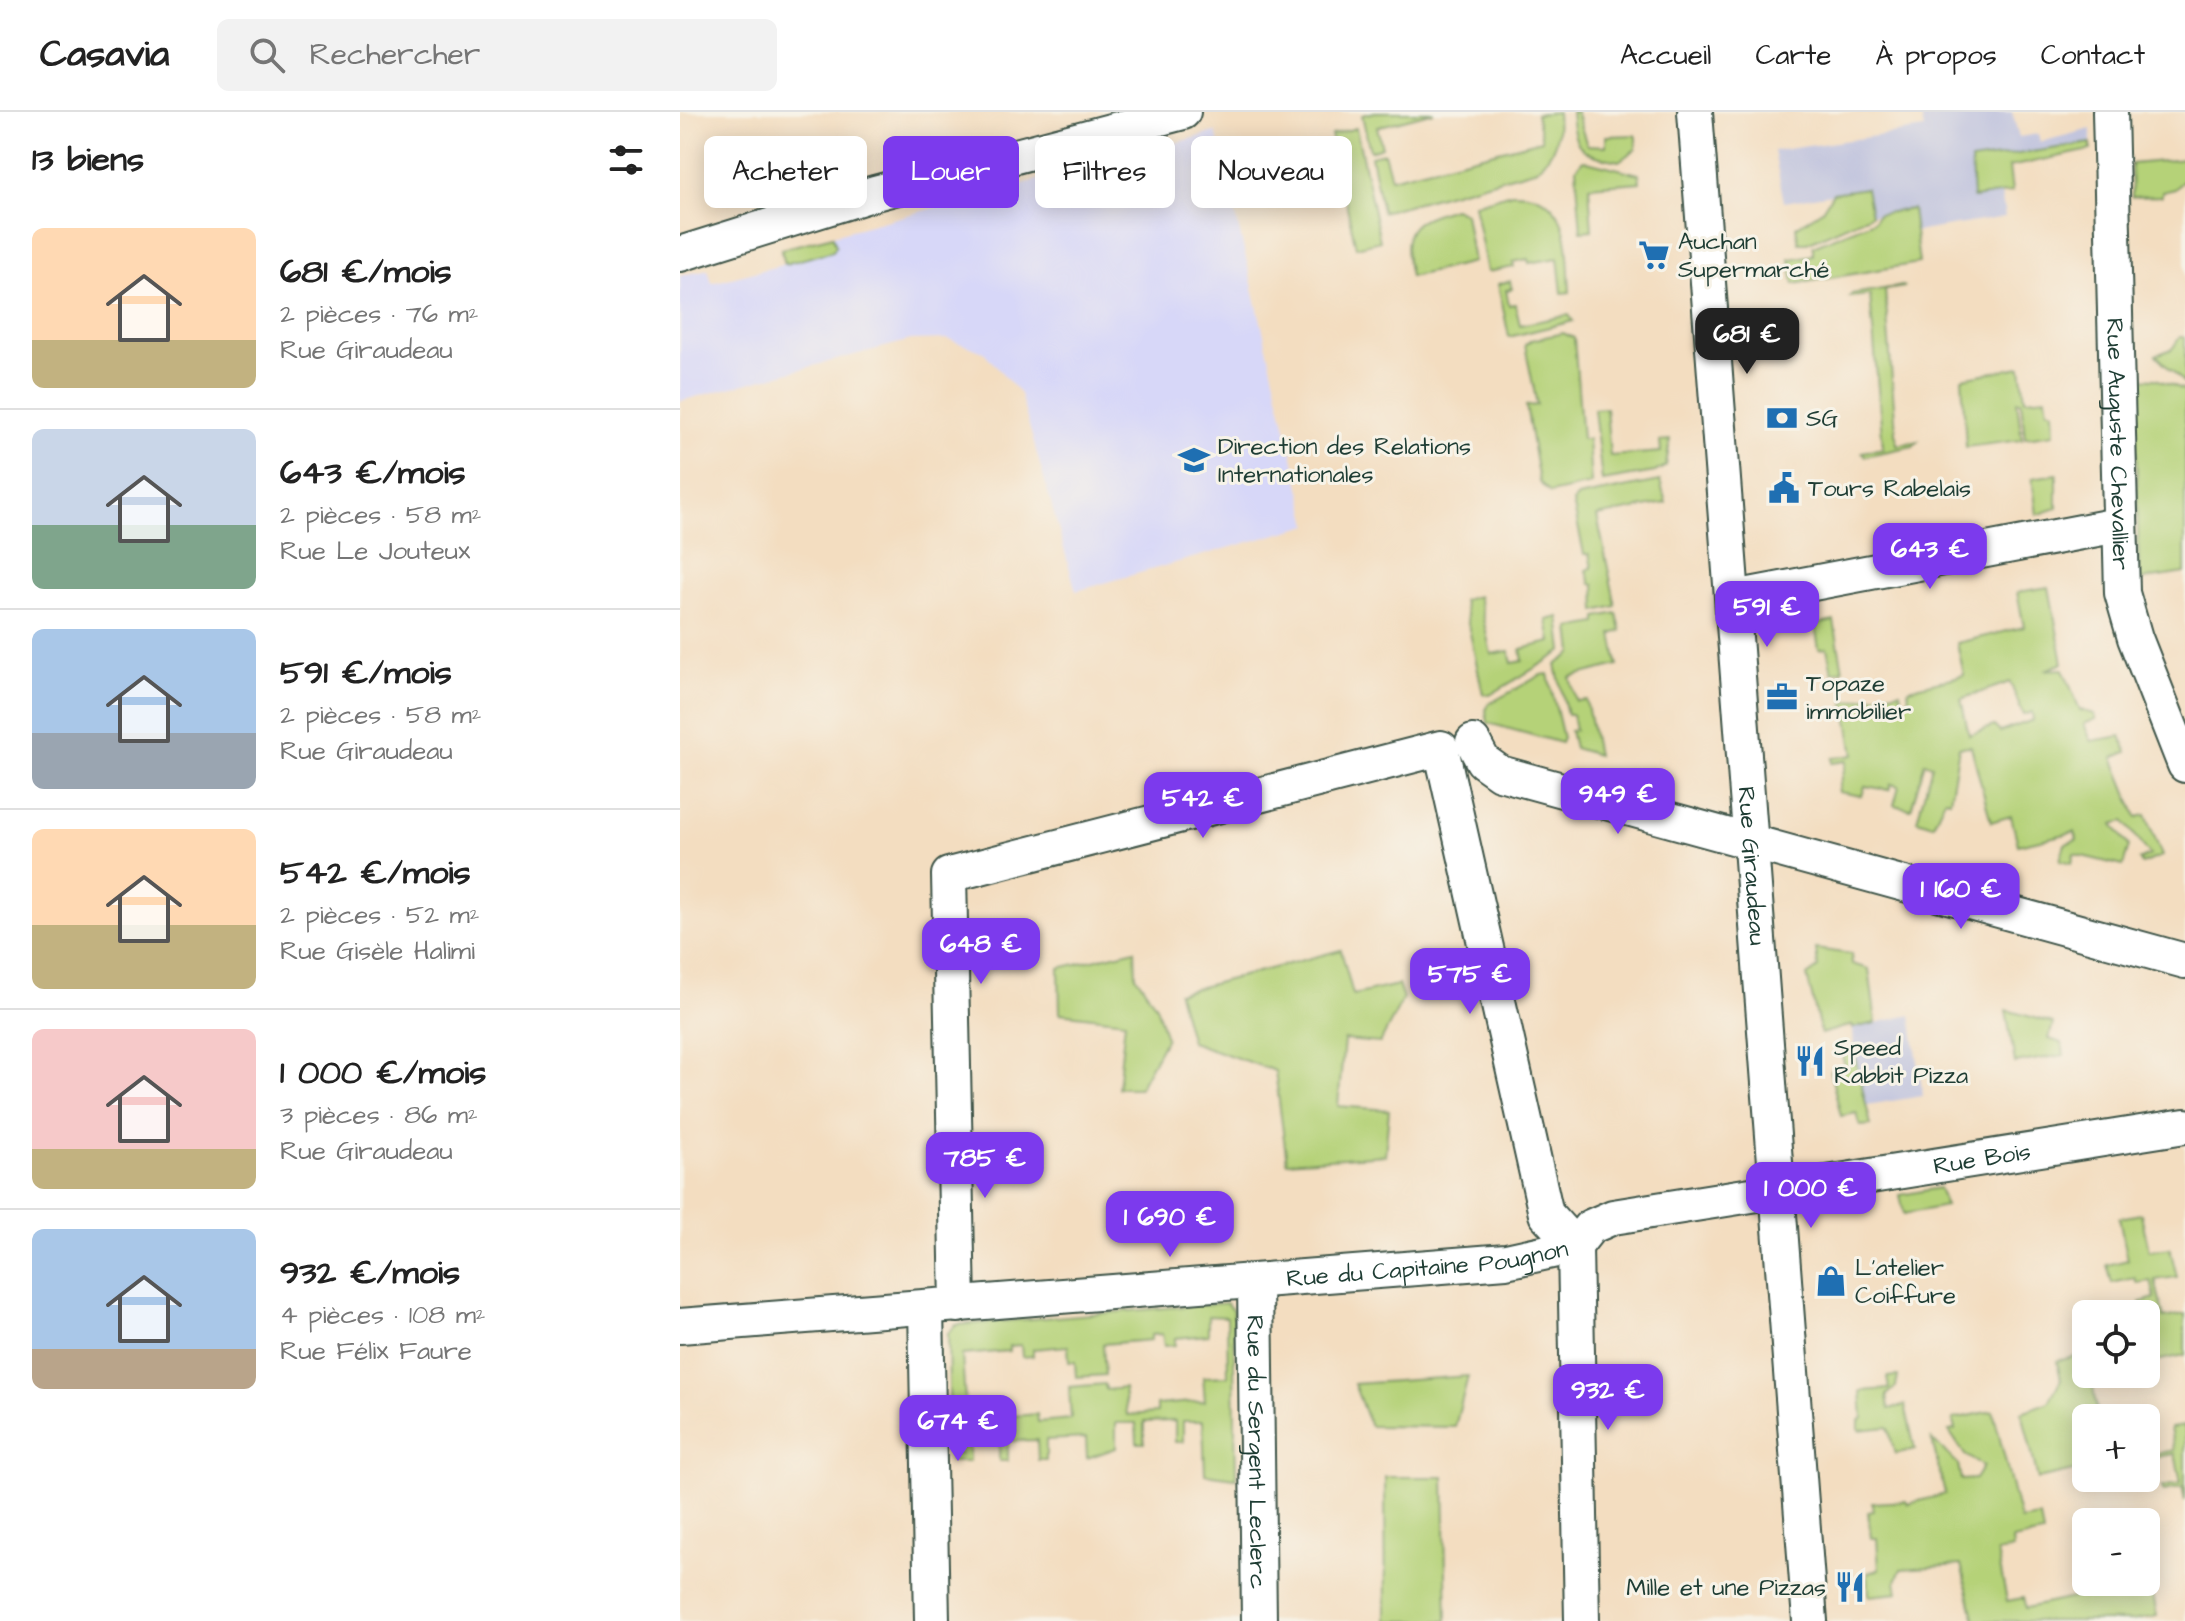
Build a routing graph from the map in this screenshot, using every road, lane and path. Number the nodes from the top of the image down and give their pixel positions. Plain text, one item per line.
1 (1183, 112) edge
2 (1695, 112) edge
3 (2110, 112) edge
4 (680, 254) edge
5 (2118, 525) junction
6 (1734, 598) junction
7 (1457, 745) junction
8 (2185, 765) edge
9 (1752, 844) junction
10 (2185, 961) edge
11 (2185, 1126) edge
12 (1779, 1191) junction
13 (1575, 1246) junction
14 (1255, 1282) junction
15 (942, 1306) junction
16 (680, 1326) edge
17 (932, 1621) edge
18 (1259, 1621) edge
19 (1582, 1621) edge
20 (1810, 1621) edge

1 - 4 street
2 - 6 street, Rue Giraudeau
3 - 5 street, Rue Auguste Chevallier
5 - 6 street
5 - 8 street, Rue Auguste Chevallier
6 - 9 street, Rue Giraudeau
7 - 9 street
7 - 13 street
7 - 15 street
9 - 10 street
9 - 12 street, Rue Giraudeau
11 - 12 street, Rue Bois
12 - 13 street, Rue du Capitaine Pougnon
12 - 20 street, Rue Giraudeau
13 - 14 street, Rue du Capitaine Pougnon
13 - 19 street
14 - 15 street, Rue du Capitaine Pougnon
14 - 18 street, Rue du Sergent Leclerc
15 - 16 street, Rue du Capitaine Pougnon
15 - 17 street

